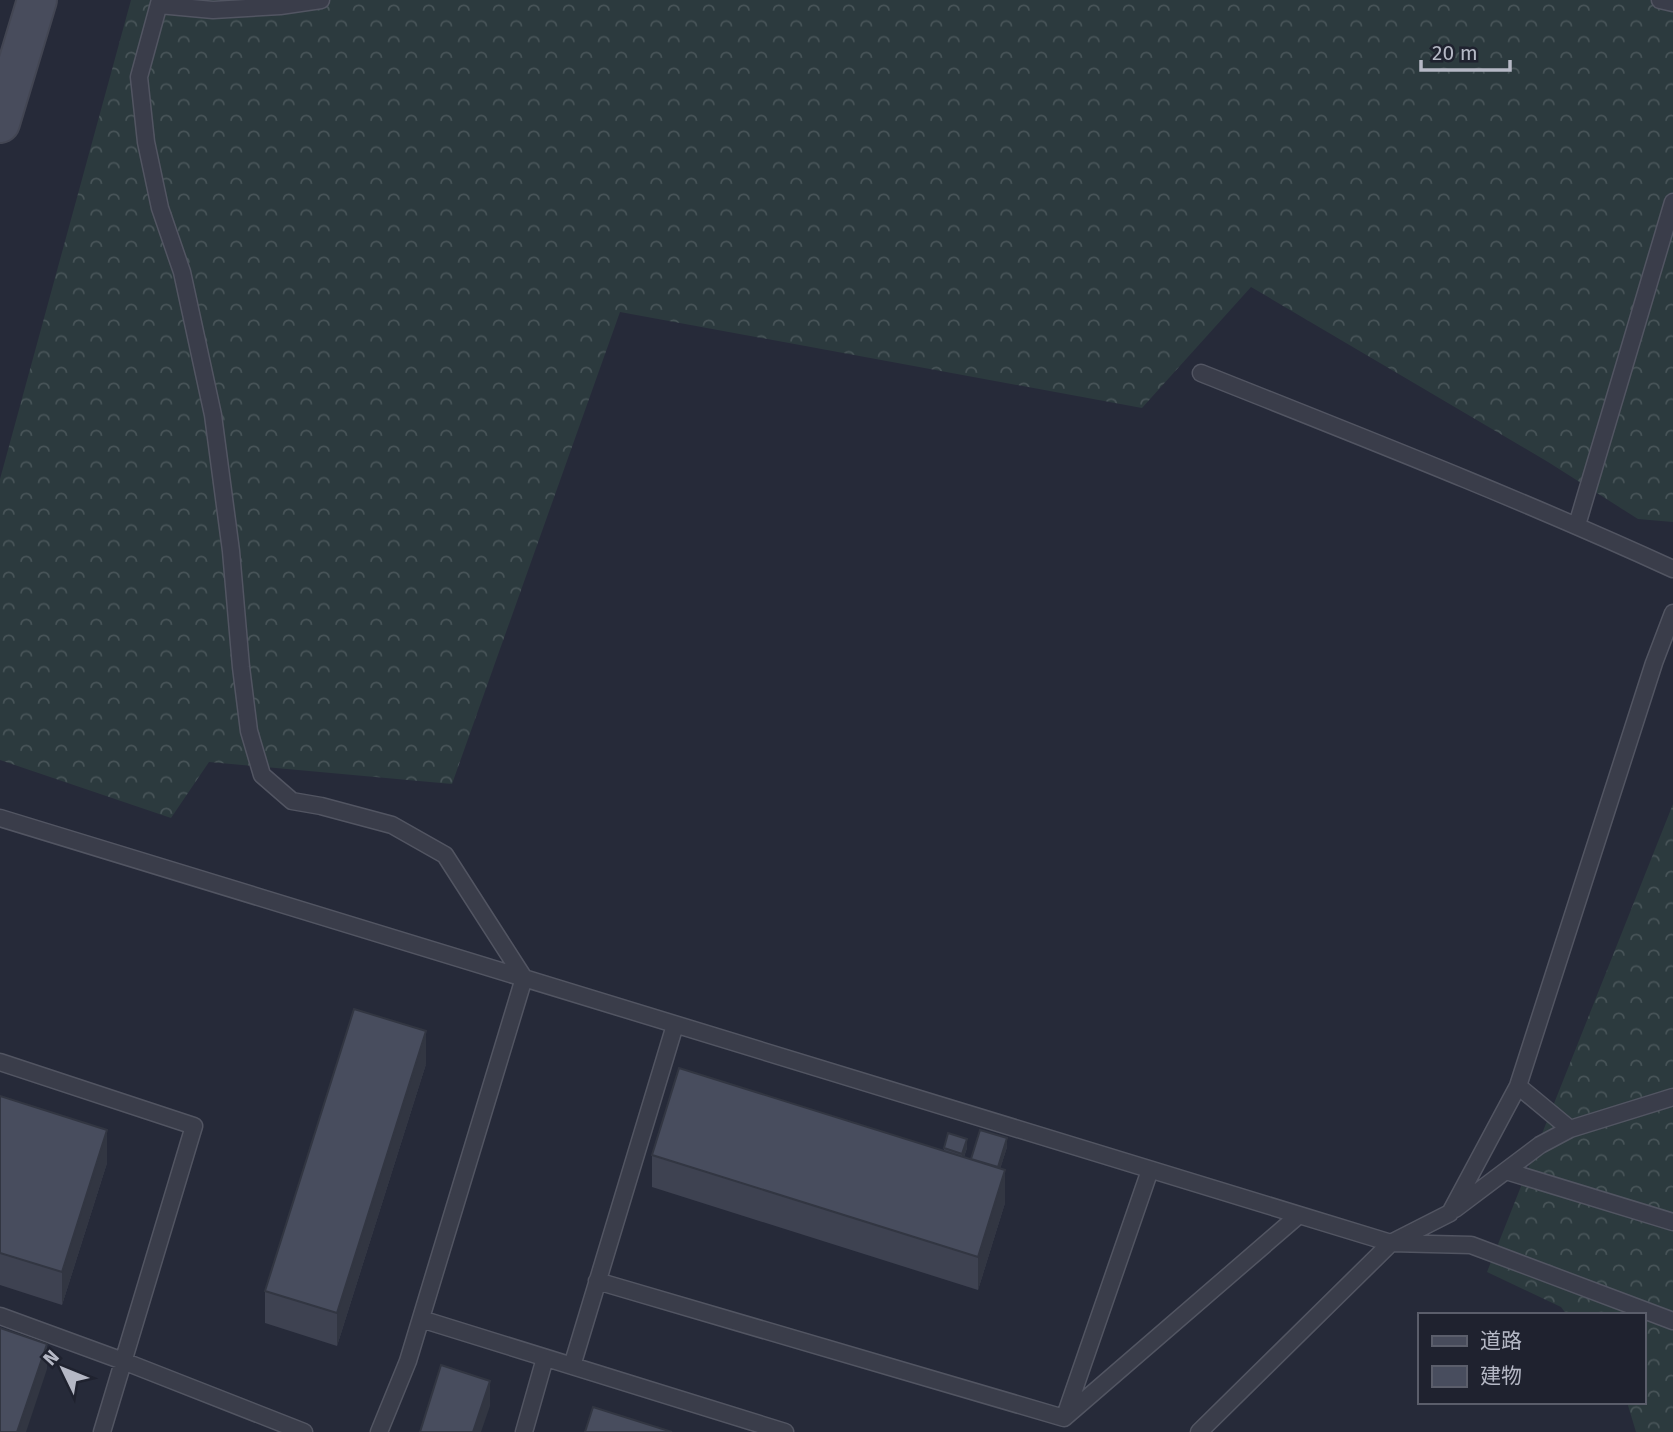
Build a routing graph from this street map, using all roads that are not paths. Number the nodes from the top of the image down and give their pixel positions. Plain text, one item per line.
1 (37, 0) edge
2 (321, 0) edge
3 (1660, 0) edge
4 (160, 2) edge
5 (1673, 3) edge
6 (0, 123) edge
7 (1673, 202) edge
8 (1201, 373) dead end
9 (1577, 525) junction
10 (1673, 569) edge
11 (1673, 613) edge
12 (0, 818) edge
13 (524, 978) junction
14 (675, 1025) junction
15 (0, 1062) edge
16 (1518, 1086) junction
17 (1673, 1097) edge
18 (1570, 1129) junction
19 (1150, 1170) junction
20 (1506, 1171) junction
21 (1450, 1213) junction
22 (1298, 1215) junction
23 (1673, 1222) edge
24 (1391, 1243) junction
25 (597, 1281) junction
26 (0, 1316) edge
27 (421, 1319) junction
28 (1673, 1321) edge
29 (545, 1358) junction
30 (123, 1361) junction
31 (572, 1366) junction
32 (1064, 1418) junction
33 (102, 1432) edge
34 (304, 1432) edge
35 (379, 1432) edge
36 (524, 1432) edge
37 (785, 1432) edge
38 (1199, 1432) edge

1 - 6 main road
2 - 4 lane
3 - 5 lane
4 - 13 lane
7 - 9 lane
8 - 9 lane
9 - 10 lane
11 - 16 lane
12 - 13 lane
13 - 14 lane
13 - 27 lane
14 - 19 lane
14 - 25 lane
15 - 30 lane
16 - 18 lane
16 - 21 lane
17 - 18 lane
18 - 20 lane
19 - 22 lane
19 - 32 lane
20 - 21 lane
20 - 23 lane
21 - 24 lane
22 - 24 lane
22 - 32 lane
24 - 28 lane
24 - 38 lane
25 - 31 lane
25 - 32 lane
26 - 30 lane
27 - 29 lane
27 - 35 lane
29 - 31 lane
29 - 36 lane
30 - 33 lane
30 - 34 lane
31 - 37 lane

